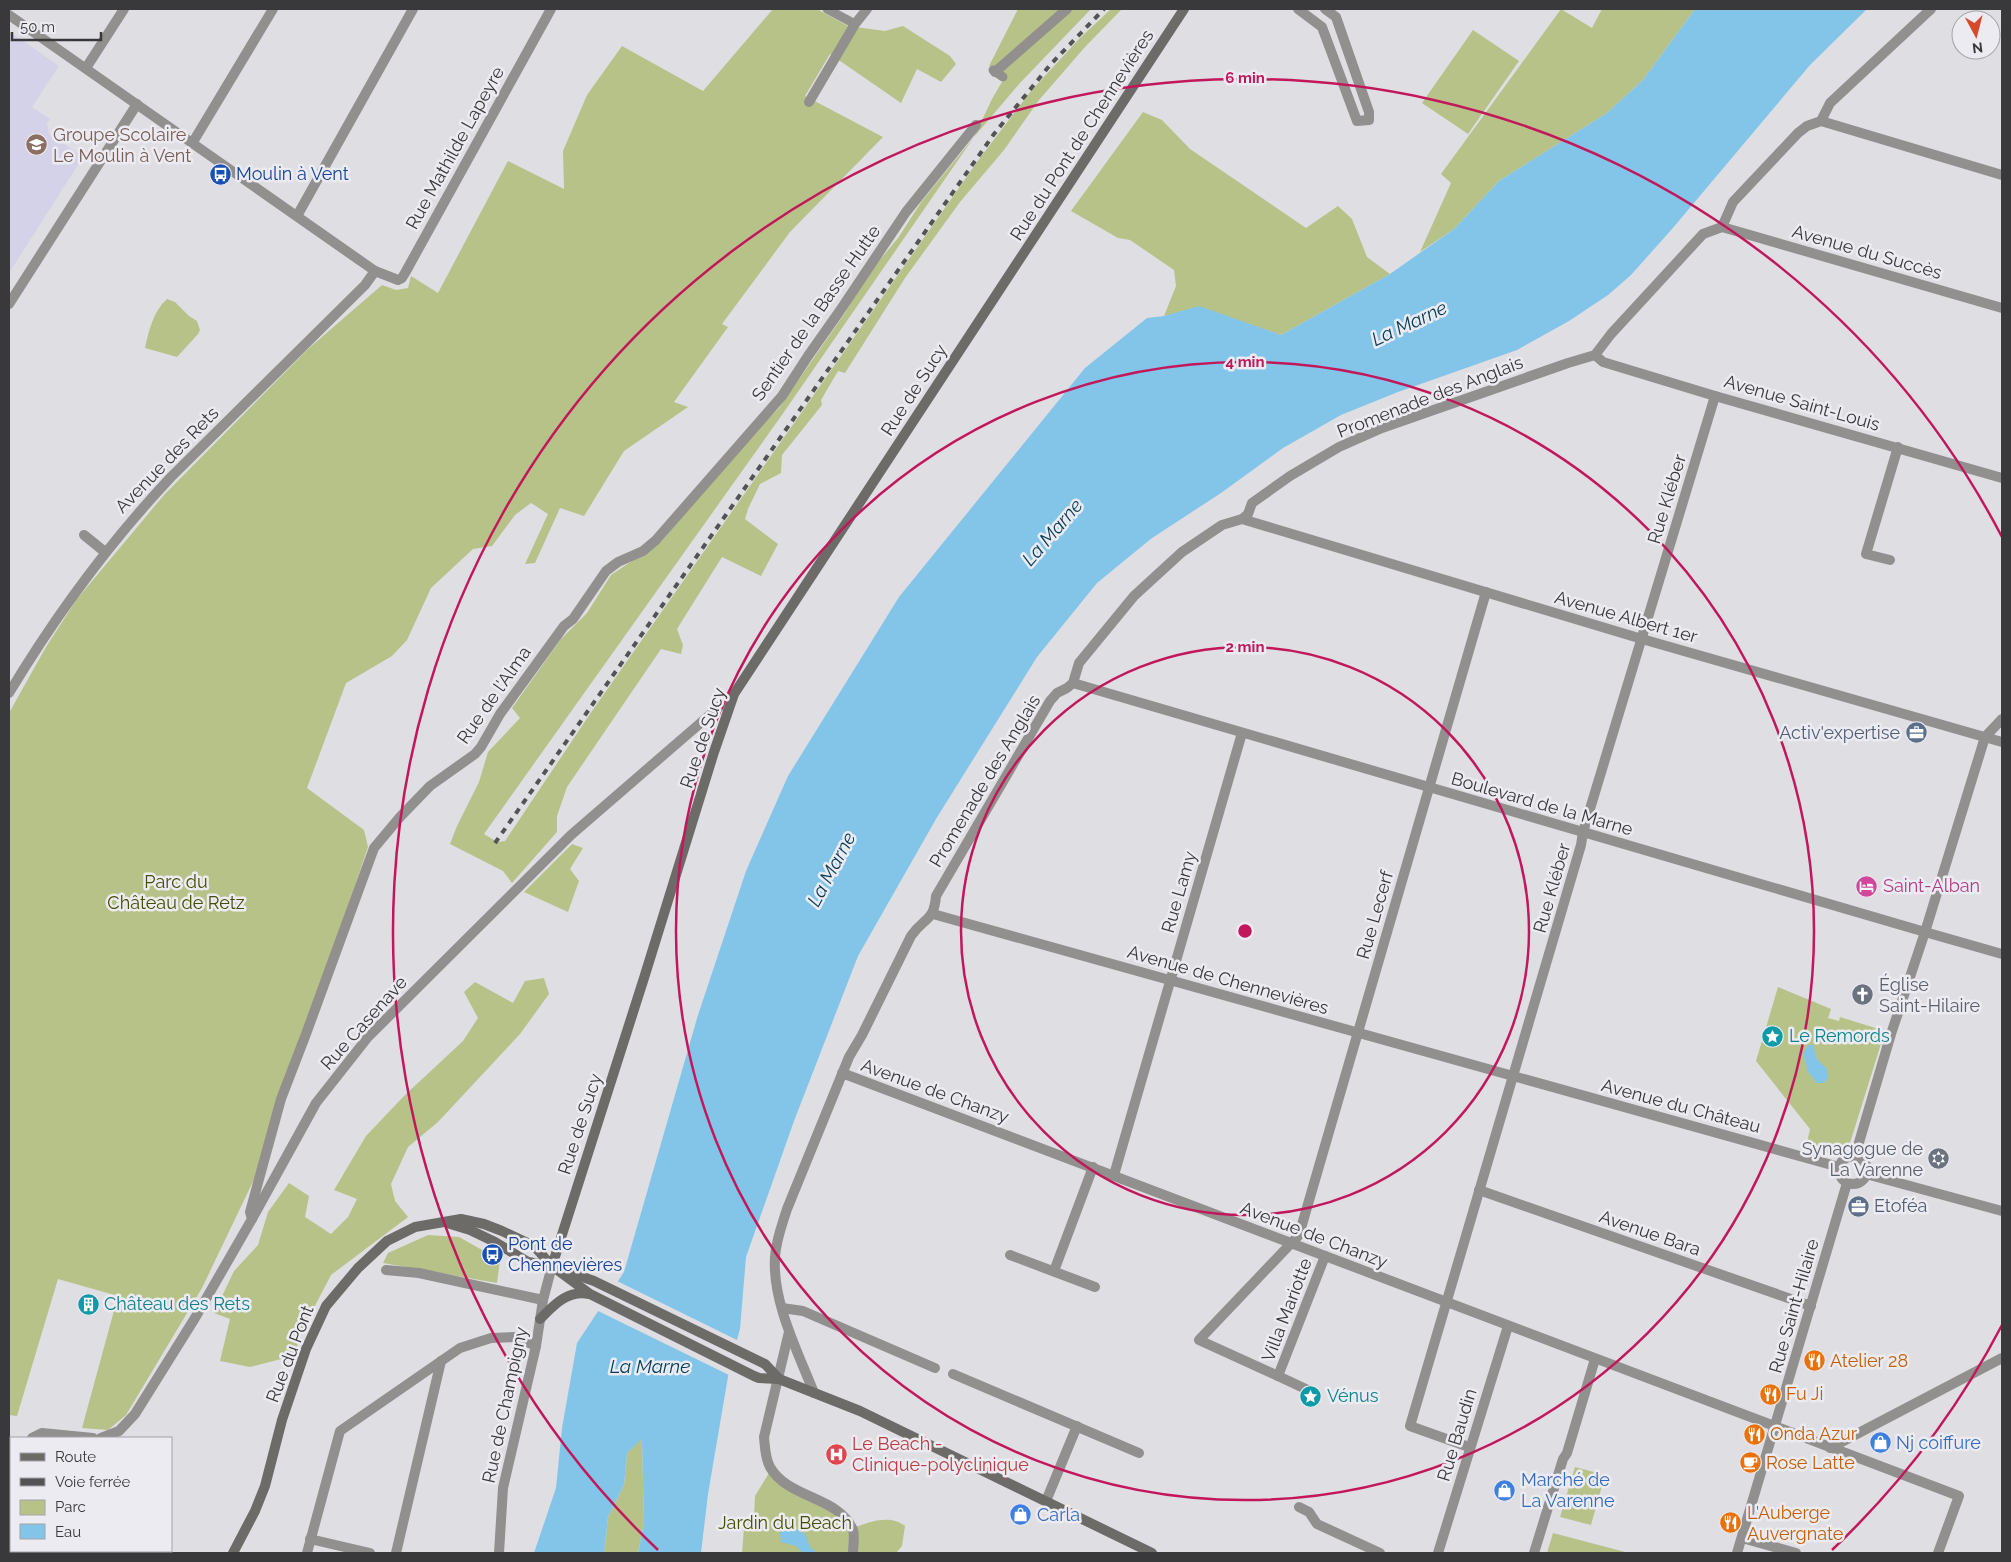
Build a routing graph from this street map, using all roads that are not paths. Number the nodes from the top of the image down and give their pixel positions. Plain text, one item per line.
1 (124, 9) edge
2 (273, 9) edge
3 (413, 9) edge
4 (551, 9) edge
5 (828, 9) edge
6 (867, 9) edge
7 (1068, 9) edge
8 (1184, 9) edge
9 (1298, 9) edge
10 (1324, 9) edge
11 (1931, 9) edge
12 (9, 15) edge
13 (855, 24) junction
14 (86, 68) junction
15 (999, 74) dead end
16 (809, 102) dead end
17 (137, 104) junction
18 (1821, 122) junction
19 (976, 125) dead end
20 (193, 142) junction
21 (2002, 175) edge
22 (297, 216) junction
23 (1722, 227) junction
24 (375, 271) junction
25 (1007, 279) joint
26 (9, 304) edge
27 (2002, 308) edge
28 (1595, 356) junction
29 (1715, 396) junction
30 (1898, 447) junction
31 (2002, 478) edge
32 (1242, 519) junction
33 (84, 535) dead end
34 (105, 552) junction
35 (1890, 560) dead end
36 (1486, 592) junction
37 (573, 619) joint
38 (1642, 639) junction
39 (1073, 683) junction
40 (9, 693) edge
41 (734, 694) junction
42 (2002, 719) edge
43 (1242, 733) junction
44 (1985, 737) junction
45 (2002, 742) edge
46 (1429, 788) junction
47 (1583, 832) junction
48 (932, 914) junction
49 (1925, 932) junction
50 (2002, 954) edge
51 (1170, 980) junction
52 (1358, 1033) junction
53 (842, 1073) junction
54 (1514, 1077) junction
55 (1855, 1156) junction
56 (1093, 1167) junction
57 (1839, 1167) junction
58 (1866, 1174) junction
59 (1114, 1175) junction
60 (1847, 1183) junction
61 (1479, 1190) junction
62 (2002, 1211) edge
63 (252, 1219) junction
64 (443, 1222) junction
65 (1292, 1244) junction
66 (1010, 1254) dead end
67 (1325, 1256) junction
68 (552, 1266) junction
69 (386, 1270) dead end
70 (1054, 1271) junction
71 (1095, 1287) dead end
72 (590, 1294) junction
73 (543, 1300) junction
74 (1448, 1303) junction
75 (1811, 1306) junction
76 (782, 1308) junction
77 (540, 1320) junction
78 (1508, 1326) junction
79 (789, 1332) junction
80 (1199, 1340) joint
81 (536, 1346) junction
82 (2002, 1358) edge
83 (1595, 1359) junction
84 (441, 1361) junction
85 (934, 1368) dead end
86 (953, 1374) dead end
87 (1278, 1376) junction
88 (779, 1378) junction
89 (1310, 1391) dead end
90 (814, 1393) junction
91 (1077, 1426) junction
92 (1774, 1427) junction
93 (34, 1437) edge
94 (85, 1437) edge
95 (104, 1437) edge
96 (1469, 1447) junction
97 (1830, 1448) junction
98 (1139, 1453) dead end
99 (1046, 1501) junction
100 (1299, 1507) dead end
101 (1742, 1538) junction
102 (310, 1539) junction
103 (233, 1553) edge
104 (307, 1553) edge
105 (370, 1553) edge
106 (396, 1553) edge
107 (499, 1553) edge
108 (853, 1553) edge
109 (1152, 1553) edge
110 (1380, 1553) edge
111 (1438, 1553) edge
112 (1534, 1553) edge
113 (1737, 1553) edge
114 (1796, 1553) edge
115 (1938, 1553) edge

1 - 14 street
2 - 20 street
3 - 22 street
4 - 24 street, Rue Mathilde Lapeyre
5 - 13 street
6 - 13 street
7 - 15 street
8 - 25 main road, Rue du Pont de Chennevières
9 - 10 street
11 - 18 street
12 - 14 street, Rue Mathilde Lapeyre
13 - 16 street
14 - 17 street, Rue Mathilde Lapeyre
17 - 20 street, Rue Mathilde Lapeyre
17 - 26 street
18 - 21 street
18 - 23 street
19 - 37 street, Sentier de la Basse Hutte
20 - 22 street, Rue Mathilde Lapeyre
22 - 24 street, Rue Mathilde Lapeyre
23 - 27 street, Avenue du Succès
23 - 28 street
24 - 34 street, Avenue des Rets
25 - 41 main road, Rue de Sucy
28 - 29 street, Avenue Saint-Louis
28 - 32 street, Promenade des Anglais
29 - 30 street, Avenue Saint-Louis
29 - 38 street, Rue Kléber
30 - 31 street, Avenue Saint-Louis
30 - 35 street
32 - 36 street, Avenue Albert 1er
32 - 39 street
33 - 34 street
34 - 40 street, Avenue des Rets
36 - 38 street, Avenue Albert 1er
36 - 46 street, Rue Lecerf
37 - 63 street, Rue de l'Alma
38 - 44 street, Avenue Albert 1er
38 - 47 street, Rue Kléber
39 - 43 street, Boulevard de la Marne
39 - 48 street, Promenade des Anglais
41 - 63 street, Rue Casenave
41 - 68 main road, Rue de Sucy
42 - 44 street
43 - 46 street, Boulevard de la Marne
43 - 51 street, Rue Lamy
44 - 45 street, Avenue Albert 1er
44 - 49 street
46 - 47 street, Boulevard de la Marne
46 - 52 street, Rue Lecerf
47 - 49 street, Boulevard de la Marne
47 - 54 street, Rue Kléber
48 - 51 street, Avenue de Chennevières
48 - 53 street, Promenade des Anglais
49 - 50 street, Boulevard de la Marne
49 - 55 street
51 - 52 street, Avenue de Chennevières
51 - 59 street, Rue Lamy
52 - 54 street, Avenue de Chennevières
52 - 65 street, Rue Lecerf
53 - 56 street, Avenue de Chanzy
53 - 76 street, Promenade des Anglais
54 - 57 street, Avenue du Château
54 - 61 street, Rue Kléber
55 - 57 street
55 - 58 street
56 - 59 street, Avenue de Chanzy
56 - 70 street
57 - 60 street
58 - 60 street
58 - 62 street
59 - 65 street, Avenue de Chanzy
60 - 75 street, Rue Saint-Hilaire
61 - 74 street, Rue Kléber
61 - 75 street, Avenue Bara
63 - 95 street, Rue Casenave
64 - 68 main road, Rue du Pont
64 - 68 main road, Rue du Pont
64 - 103 main road, Rue du Pont
65 - 67 street, Avenue de Chanzy
65 - 80 street, Rue Lecerf
66 - 70 street
67 - 74 street, Avenue de Chanzy
67 - 87 street, Villa Mariotte
68 - 72 main road
68 - 73 street, Rue de Champigny
68 - 88 main road
69 - 73 street
70 - 71 street
72 - 77 main road
72 - 88 main road
73 - 77 street, Rue de Champigny
74 - 78 street, Avenue de Chanzy
74 - 96 street, Rue Kléber
75 - 92 street, Rue Saint-Hilaire
76 - 79 street, Promenade des Anglais
76 - 85 street
77 - 81 street, Rue de Champigny
78 - 83 street, Avenue de Chanzy
78 - 96 street, Rue Baudin
79 - 88 street, Promenade des Anglais
79 - 90 street, Promenade des Anglais
80 - 87 street, Villa Mariotte
81 - 84 street
81 - 107 street, Rue de Champigny
82 - 97 street
83 - 92 street, Avenue de Chanzy
83 - 112 street
84 - 102 street
84 - 106 street
86 - 91 street
87 - 89 street, Villa Mariotte
88 - 90 main road
88 - 108 street, Promenade des Anglais
90 - 99 main road
91 - 98 street
91 - 99 street
92 - 97 street, Avenue de Chanzy
92 - 101 street, Rue Saint-Hilaire
93 - 94 street
96 - 111 street, Rue Baudin
97 - 115 street, Avenue de Chanzy
99 - 109 main road
100 - 110 street
101 - 113 street, Rue Saint-Hilaire
101 - 114 street
102 - 104 street
102 - 105 street

